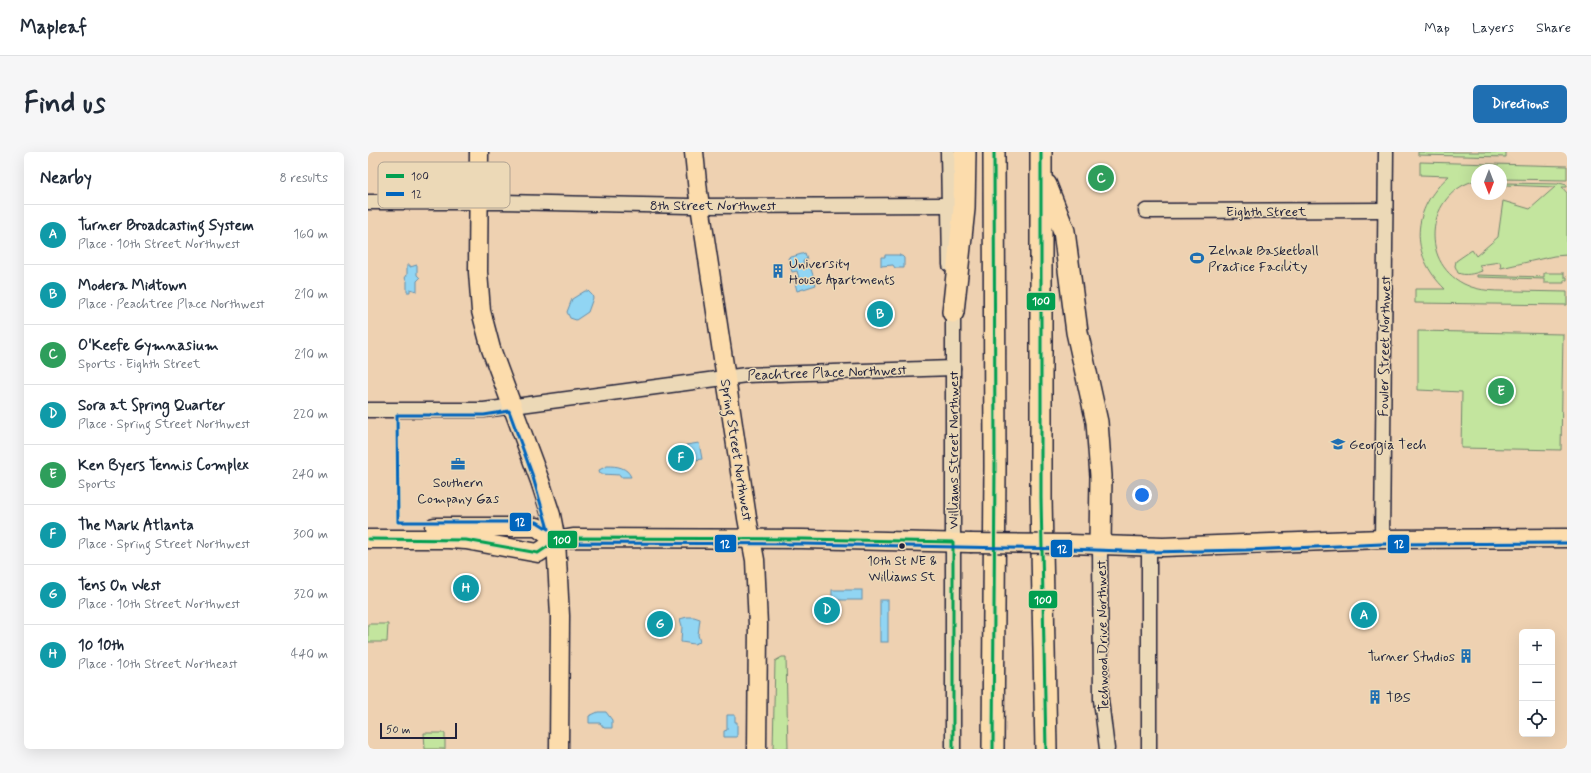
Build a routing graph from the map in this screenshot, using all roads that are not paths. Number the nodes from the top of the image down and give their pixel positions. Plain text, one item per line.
1 (694, 152) edge
2 (948, 152) edge
3 (965, 152) edge
4 (994, 152) edge
5 (1041, 152) edge
6 (1386, 152) edge
7 (1041, 175) junction
8 (510, 202) edge
9 (700, 205) junction
10 (948, 205) junction
11 (478, 208) edge
12 (1385, 210) junction
13 (1146, 211) dead end
14 (953, 312) junction
15 (953, 368) junction
16 (726, 378) junction
17 (512, 405) junction
18 (368, 410) edge
19 (368, 527) edge
20 (1567, 538) edge
21 (368, 539) edge
22 (750, 539) junction
23 (1382, 539) junction
24 (556, 541) junction
25 (961, 543) junction
26 (1100, 546) junction
27 (1149, 547) junction
28 (559, 749) edge
29 (757, 749) edge
30 (953, 749) edge
31 (993, 749) edge
32 (1046, 749) edge
33 (1108, 749) edge
34 (1149, 749) edge

1 - 9 main road, Spring Street Northwest
2 - 10 street, Williams Street Northwest
3 - 14 highway
4 - 31 highway
5 - 7 highway
6 - 12 street, Fowler Street Northwest
7 - 26 highway
7 - 32 highway
8 - 9 street, 8th Street Northwest
9 - 10 street, 8th Street Northwest
9 - 16 main road, Spring Street Northwest
10 - 14 street, Williams Street Northwest
11 - 17 main road
12 - 13 street, Eighth Street
12 - 23 street, Fowler Street Northwest
14 - 15 street, Williams Street Northwest
15 - 16 street, Peachtree Place Northwest
15 - 25 street, Williams Street Northwest
16 - 17 street, Peachtree Place Northwest
16 - 22 main road, Spring Street Northwest
17 - 18 street, Peachtree Place Northwest
17 - 24 main road
19 - 24 main road
20 - 23 main road
21 - 24 main road
22 - 24 main road
22 - 25 main road
22 - 29 main road, Spring Street Northwest
23 - 27 main road
24 - 28 main road
25 - 26 main road, bridge
25 - 30 street, Williams Street Northwest
26 - 27 main road
26 - 33 street, Techwood Drive Northwest
27 - 34 street

